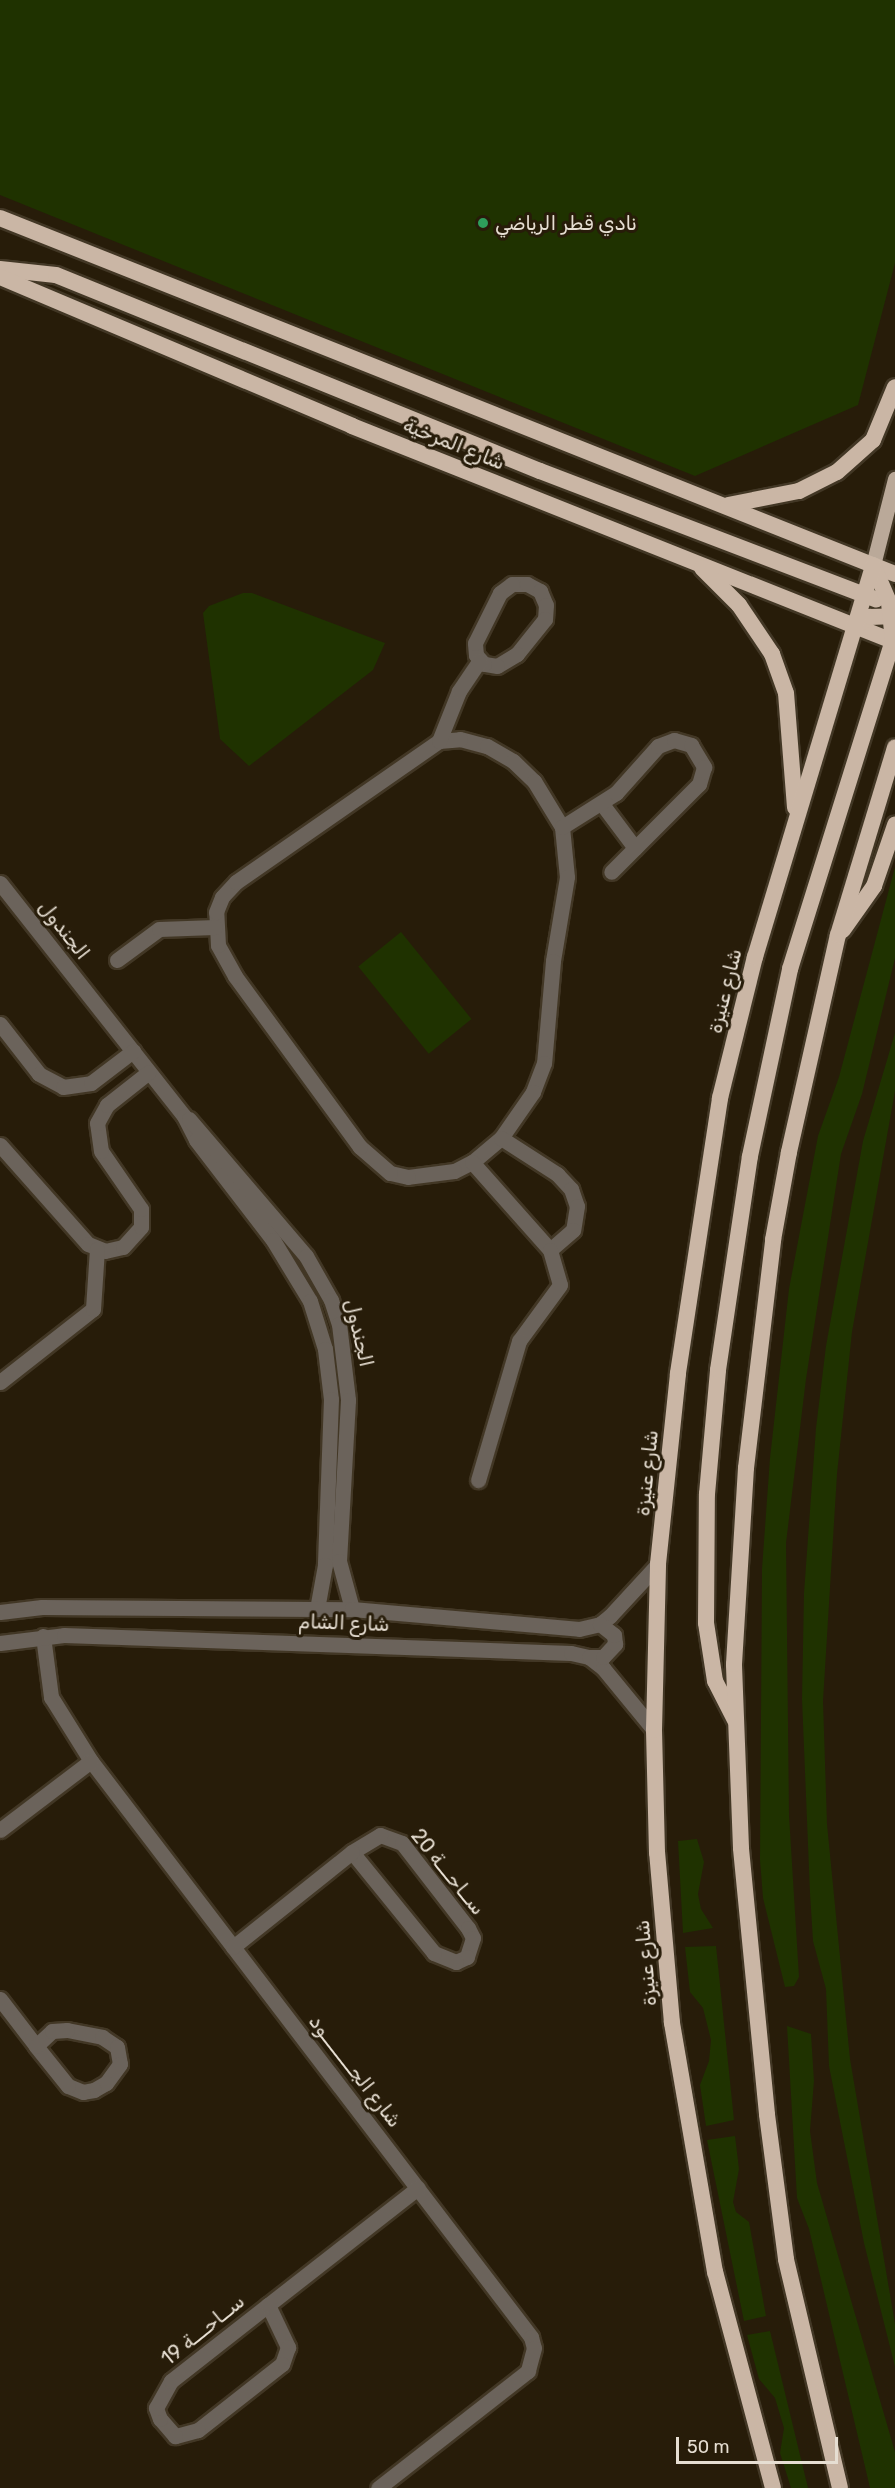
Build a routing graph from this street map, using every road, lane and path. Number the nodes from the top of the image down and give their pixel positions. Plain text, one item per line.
1 (0, 218) edge
2 (0, 268) edge
3 (0, 277) edge
4 (895, 387) edge
5 (895, 479) edge
6 (728, 505) junction
7 (698, 564) junction
8 (873, 565) junction
9 (895, 574) edge
10 (865, 595) junction
11 (893, 609) edge
12 (856, 626) junction
13 (894, 642) edge
14 (480, 660) junction
15 (439, 741) junction
16 (895, 747) edge
17 (602, 804) junction
18 (796, 820) junction
19 (895, 825) edge
20 (562, 827) junction
21 (635, 848) junction
22 (611, 872) dead end
23 (0, 883) edge
24 (215, 927) junction
25 (838, 935) junction
26 (117, 960) dead end
27 (0, 1024) edge
28 (133, 1051) junction
29 (149, 1072) junction
30 (184, 1116) junction
31 (501, 1138) junction
32 (0, 1145) edge
33 (472, 1162) junction
34 (98, 1249) junction
35 (550, 1250) junction
36 (0, 1382) edge
37 (478, 1480) dead end
38 (658, 1564) junction
39 (317, 1609) junction
40 (352, 1609) junction
41 (0, 1612) edge
42 (600, 1624) junction
43 (44, 1636) junction
44 (0, 1643) edge
45 (589, 1657) junction
46 (735, 1720) junction
47 (654, 1730) junction
48 (91, 1761) junction
49 (0, 1830) edge
50 (352, 1852) junction
51 (233, 1947) junction
52 (0, 1999) edge
53 (36, 2046) junction
54 (418, 2188) junction
55 (268, 2305) junction
56 (378, 2488) edge
57 (772, 2488) edge
58 (840, 2488) edge

1 - 6 highway
2 - 10 highway
3 - 7 highway, شارع المرخية
4 - 6 highway
5 - 8 main road, شارع عنيزة
6 - 8 highway
7 - 12 highway, شارع المرخية
7 - 18 highway
8 - 9 highway
8 - 10 highway, شارع عنيزة
8 - 11 highway
10 - 11 highway
10 - 12 highway, شارع عنيزة
11 - 12 highway
11 - 13 highway
12 - 13 highway, شارع المرخية
12 - 18 highway, شارع عنيزة
13 - 46 highway
14 - 14 street
14 - 15 street
15 - 20 street
15 - 24 street
16 - 25 highway
17 - 20 street
17 - 21 street
17 - 21 street
18 - 38 highway, شارع عنيزة
19 - 25 highway
20 - 31 street
21 - 22 street
23 - 28 street, الجندول
24 - 26 street
24 - 33 street
25 - 46 highway
27 - 28 street
28 - 29 street, الجندول
29 - 30 street, الجندول
29 - 34 street
30 - 39 street, الجندول
30 - 40 street, الجندول
31 - 33 street
31 - 35 street
32 - 34 street
33 - 35 street
34 - 36 street
35 - 37 street
38 - 42 street
38 - 47 highway, شارع عنيزة
39 - 40 street, شارع الشام
39 - 41 street, شارع الشام
40 - 42 street, شارع الشام
42 - 45 street
43 - 44 street, شارع الشام
43 - 45 street, شارع الشام
43 - 48 street, شارع الجــــــــود
45 - 47 street
46 - 58 highway
47 - 57 highway, شارع عنيزة
48 - 49 street
48 - 51 street, شارع الجــــــــود
50 - 50 street, ســاحـــة 20
50 - 51 street, ســاحـــة 20
51 - 54 street, شارع الجــــــــود
52 - 53 street
53 - 53 street
54 - 55 street, ســاحـــة 19
54 - 56 street, شارع الجــــــــود
55 - 55 street, ســاحـــة 19

